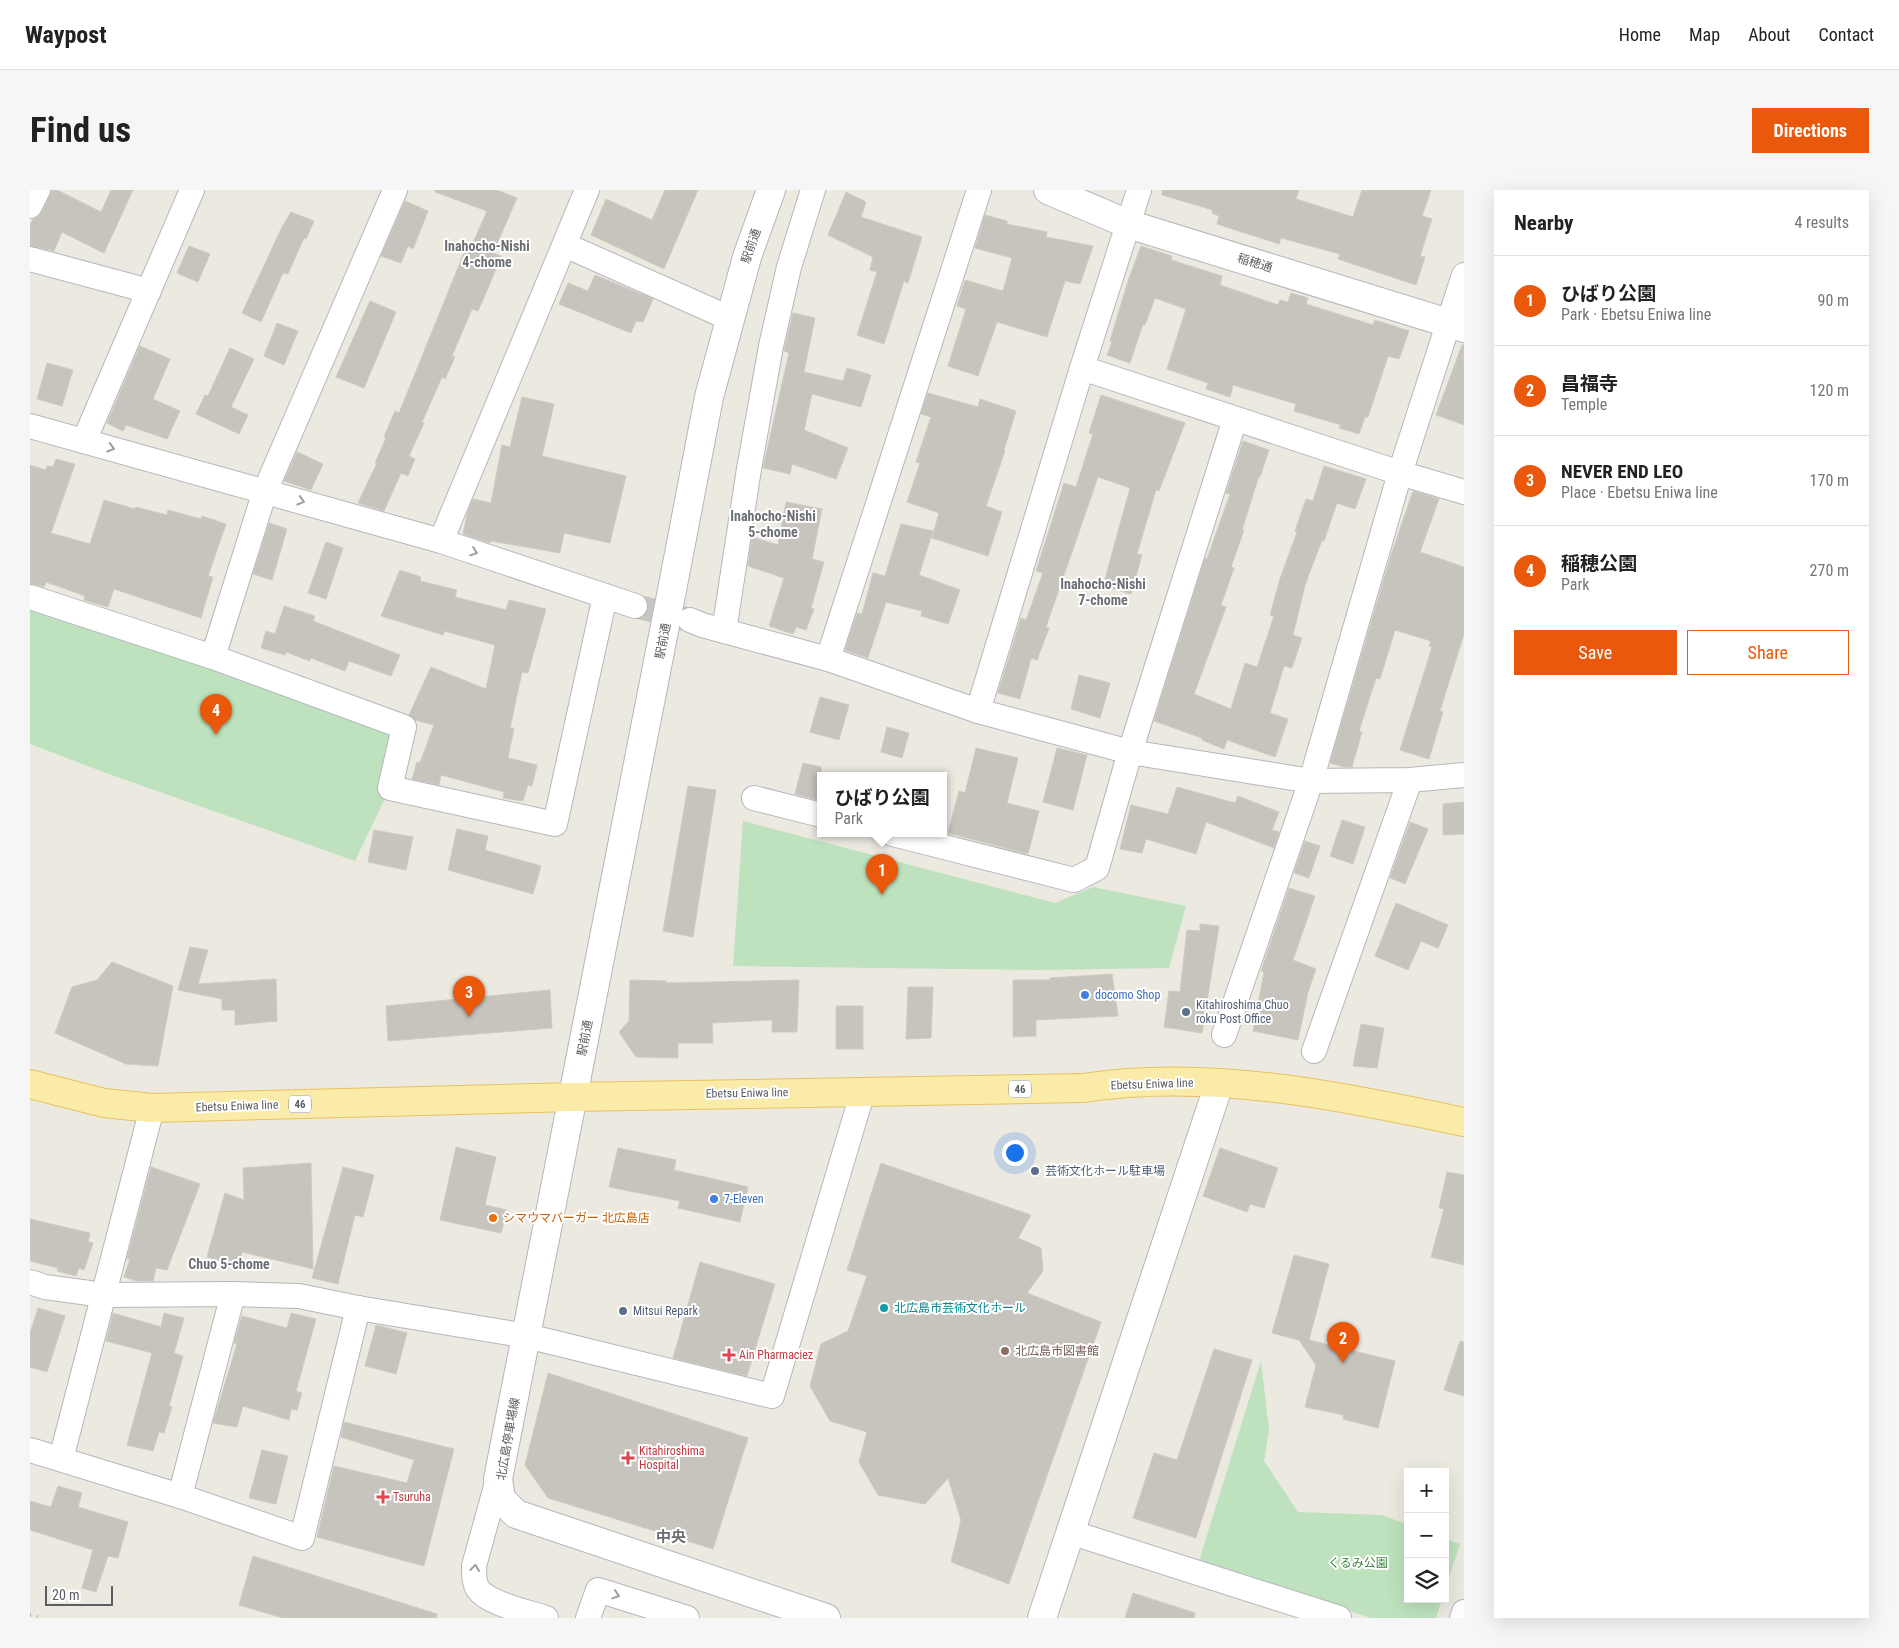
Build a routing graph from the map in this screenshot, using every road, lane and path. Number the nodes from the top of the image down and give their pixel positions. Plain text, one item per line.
1 (38, 190) edge
2 (192, 190) edge
3 (395, 190) edge
4 (587, 190) edge
5 (771, 190) edge
6 (814, 190) edge
7 (979, 190) edge
8 (1048, 190) edge
9 (1139, 190) edge
10 (30, 206) edge
11 (1128, 224) junction
12 (565, 245) junction
13 (30, 259) edge
14 (1464, 275) edge
15 (149, 291) junction
16 (729, 318) junction
17 (1456, 326) edge
18 (1082, 368) junction
19 (1235, 419) junction
20 (30, 426) edge
21 (84, 441) junction
22 (1400, 473) junction
23 (265, 491) junction
24 (1464, 492) edge
25 (441, 541) junction
26 (605, 596) junction
27 (30, 597) edge
28 (635, 606) tunnel mouth
29 (690, 620) tunnel mouth
30 (724, 631) junction
31 (213, 657) junction
32 (828, 659) junction
33 (978, 711) junction
34 (1130, 752) junction
35 (1464, 775) edge
36 (1311, 780) junction
37 (1410, 780) junction
38 (754, 798) dead end
39 (817, 814) edge
40 (905, 837) edge
41 (1224, 1035) dead end
42 (1314, 1051) dead end
43 (30, 1084) edge
44 (1219, 1084) junction
45 (863, 1091) junction
46 (573, 1097) junction
47 (152, 1108) junction
48 (1464, 1122) edge
49 (30, 1282) edge
50 (234, 1294) junction
51 (104, 1295) junction
52 (358, 1308) junction
53 (527, 1336) junction
54 (30, 1450) edge
55 (61, 1459) junction
56 (498, 1478) junction
57 (180, 1496) junction
58 (1070, 1532) junction
59 (1464, 1612) edge
60 (790, 1613) edge
61 (546, 1618) edge
62 (588, 1618) edge
63 (687, 1618) edge
64 (826, 1618) edge
65 (1042, 1618) edge
66 (1339, 1618) edge
67 (1462, 1618) edge

1 - 10 street
2 - 15 street
3 - 23 street
4 - 12 street
5 - 16 street, 駅前通
6 - 30 street
7 - 32 street
8 - 11 street, 稲穂通
9 - 11 street
11 - 17 street, 稲穂通
11 - 18 street
12 - 16 street
12 - 25 street
13 - 15 street
14 - 17 street
15 - 21 street
16 - 46 street, 駅前通
17 - 22 street
18 - 19 street
18 - 33 street
19 - 22 street
19 - 34 street
20 - 21 street
21 -> 23 street
22 - 24 street
22 - 36 street
23 -> 25 street
23 - 31 street
25 -> 26 street
26 - 28 street
26 - 31 street
27 - 31 street
29 - 30 street
30 - 32 street
32 - 33 street
33 - 34 street
34 - 36 street
34 - 40 street
35 - 37 street
36 - 37 street
36 - 41 street
37 - 42 street
38 - 39 street
43 - 47 main road, Ebetsu Eniwa line / 46
44 - 45 main road, Ebetsu Eniwa line / 46
44 - 48 main road, Ebetsu Eniwa line / 46
44 - 58 street
45 - 46 main road, Ebetsu Eniwa line / 46
45 - 53 street
46 - 47 main road, Ebetsu Eniwa line / 46
46 - 53 street, 北広島停車場線
47 - 51 street
49 - 51 street
50 - 51 street
50 - 52 street
50 - 57 street
51 - 55 street
52 - 53 street
52 - 57 street
53 - 56 street, 北広島停車場線
54 - 55 street
55 - 57 street
56 - 60 street, 北広島停車場線
61 -> 56 street
58 - 65 street
58 - 66 street
59 - 67 street
60 - 64 street, 北広島停車場線
62 -> 63 street

